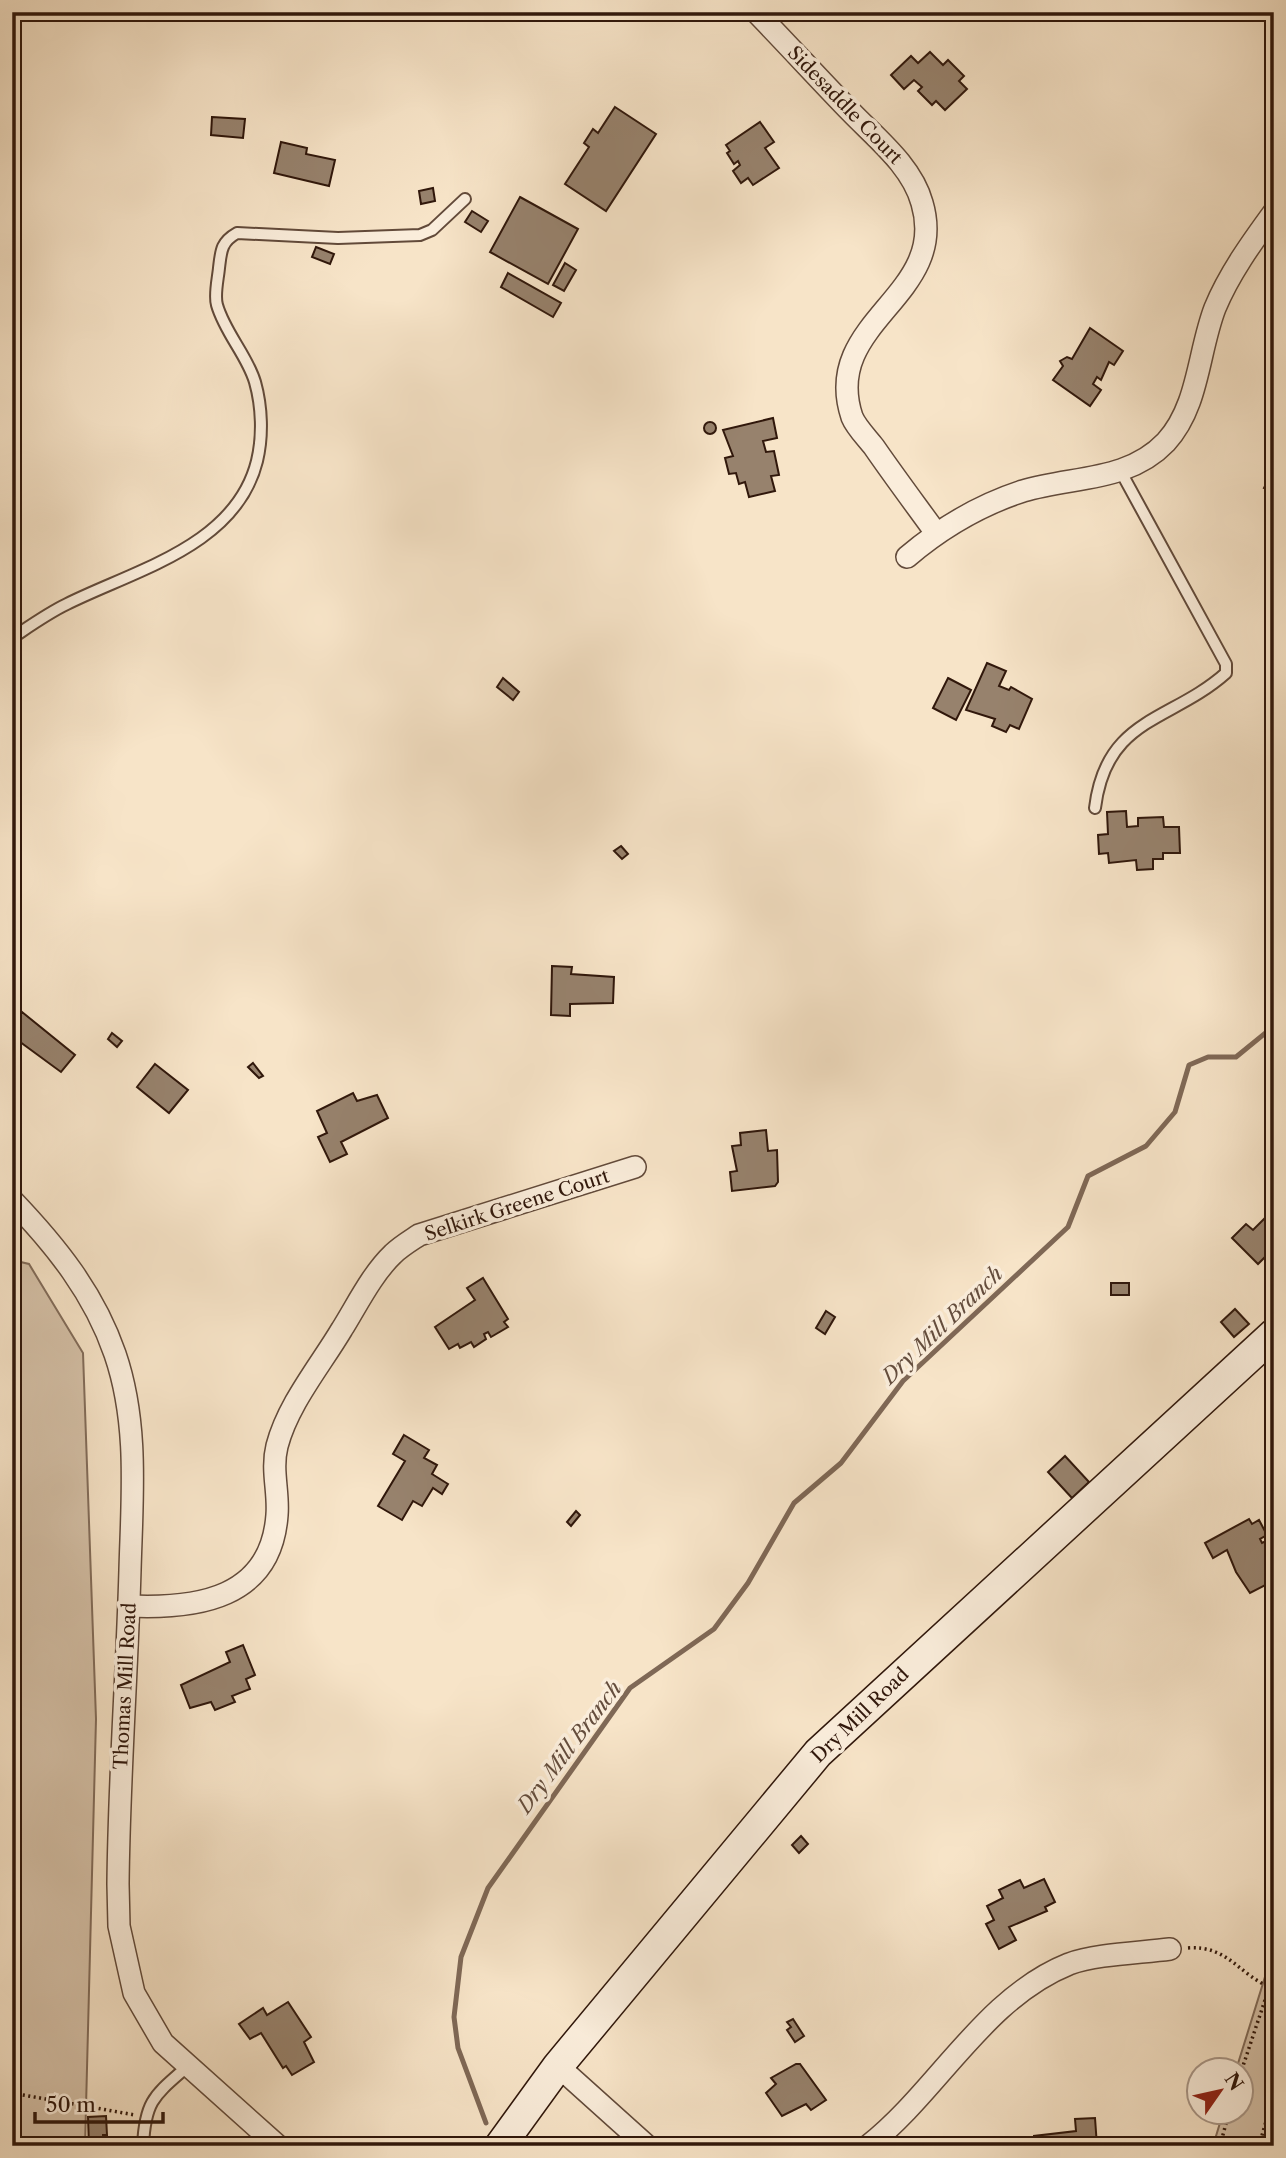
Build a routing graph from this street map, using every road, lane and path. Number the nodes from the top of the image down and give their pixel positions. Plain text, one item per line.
1 (756, 12) edge
2 (465, 198) dead end
3 (1274, 212) edge
4 (1121, 471) junction
5 (936, 533) junction
6 (908, 557) dead end
7 (12, 638) edge
8 (1095, 808) dead end
9 (635, 1167) dead end
10 (12, 1200) edge
11 (1274, 1334) edge
12 (129, 1606) junction
13 (1170, 1949) joint
14 (1274, 1973) edge
15 (1271, 1988) edge
16 (1248, 2056) edge
17 (188, 2066) junction
18 (558, 2066) junction
19 (12, 2093) edge
20 (1274, 2093) edge
21 (144, 2117) junction
22 (1225, 2126) edge
23 (143, 2146) edge
24 (278, 2146) edge
25 (500, 2146) edge
26 (647, 2146) edge
27 (868, 2146) edge
28 (1220, 2146) edge
29 (1259, 2146) edge

1 - 5 street, Sidesaddle Court
2 - 7 lane
3 - 4 street
4 - 5 street
4 - 8 lane
5 - 6 street
9 - 12 street, Selkirk Greene Court
10 - 12 street, Thomas Mill Road
11 - 18 street, Dry Mill Road
12 - 17 street, Thomas Mill Road
13 - 15 path
13 - 27 street
14 - 15 path
15 - 16 path
17 - 21 lane
17 - 24 street, Thomas Mill Road
18 - 25 street, Dry Mill Road
18 - 26 street
19 - 21 path
20 - 29 path
21 - 23 lane
22 - 28 path

